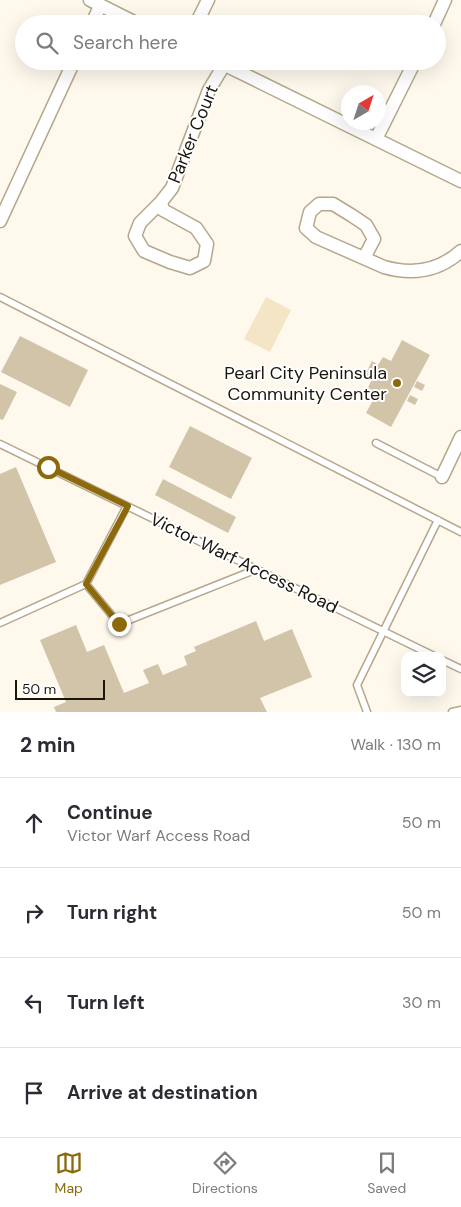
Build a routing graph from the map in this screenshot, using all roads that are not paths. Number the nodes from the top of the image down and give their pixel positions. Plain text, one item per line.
1 (208, 0) edge
2 (445, 0) edge
3 (95, 3) edge
4 (120, 15) edge
5 (200, 15) edge
6 (438, 15) edge
7 (70, 70) edge
8 (217, 70) edge
9 (234, 70) edge
10 (410, 70) edge
11 (376, 139) junction
12 (461, 181) edge
13 (161, 202) junction
14 (0, 221) edge
15 (461, 251) edge
16 (364, 258) junction
17 (0, 297) edge
18 (461, 437) edge
19 (376, 443) dead end
20 (0, 444) edge
21 (442, 477) joint
22 (128, 506) junction
23 (438, 520) junction
24 (461, 532) edge
25 (257, 569) junction
26 (86, 584) junction
27 (0, 623) edge
28 (384, 631) junction
29 (426, 652) edge
30 (446, 662) edge
31 (461, 669) edge
32 (461, 710) edge
33 (367, 712) edge
34 (452, 712) edge

1 - 5 street
2 - 6 street
3 - 4 street
7 - 14 street
8 - 13 street, Parker Court
9 - 11 street
10 - 11 street
11 - 12 street
13 - 13 street, Parker Court
15 - 16 street
16 - 16 street
17 - 23 lane
18 - 21 street
19 - 21 lane
20 - 22 lane, Victor Warf Access Road
22 - 25 lane, Victor Warf Access Road
22 - 26 lane
23 - 24 lane
23 - 28 lane
25 - 26 lane
25 - 28 lane, Victor Warf Access Road
26 - 27 lane
28 - 29 lane, Victor Warf Access Road
28 - 33 lane
30 - 31 lane
32 - 34 lane

